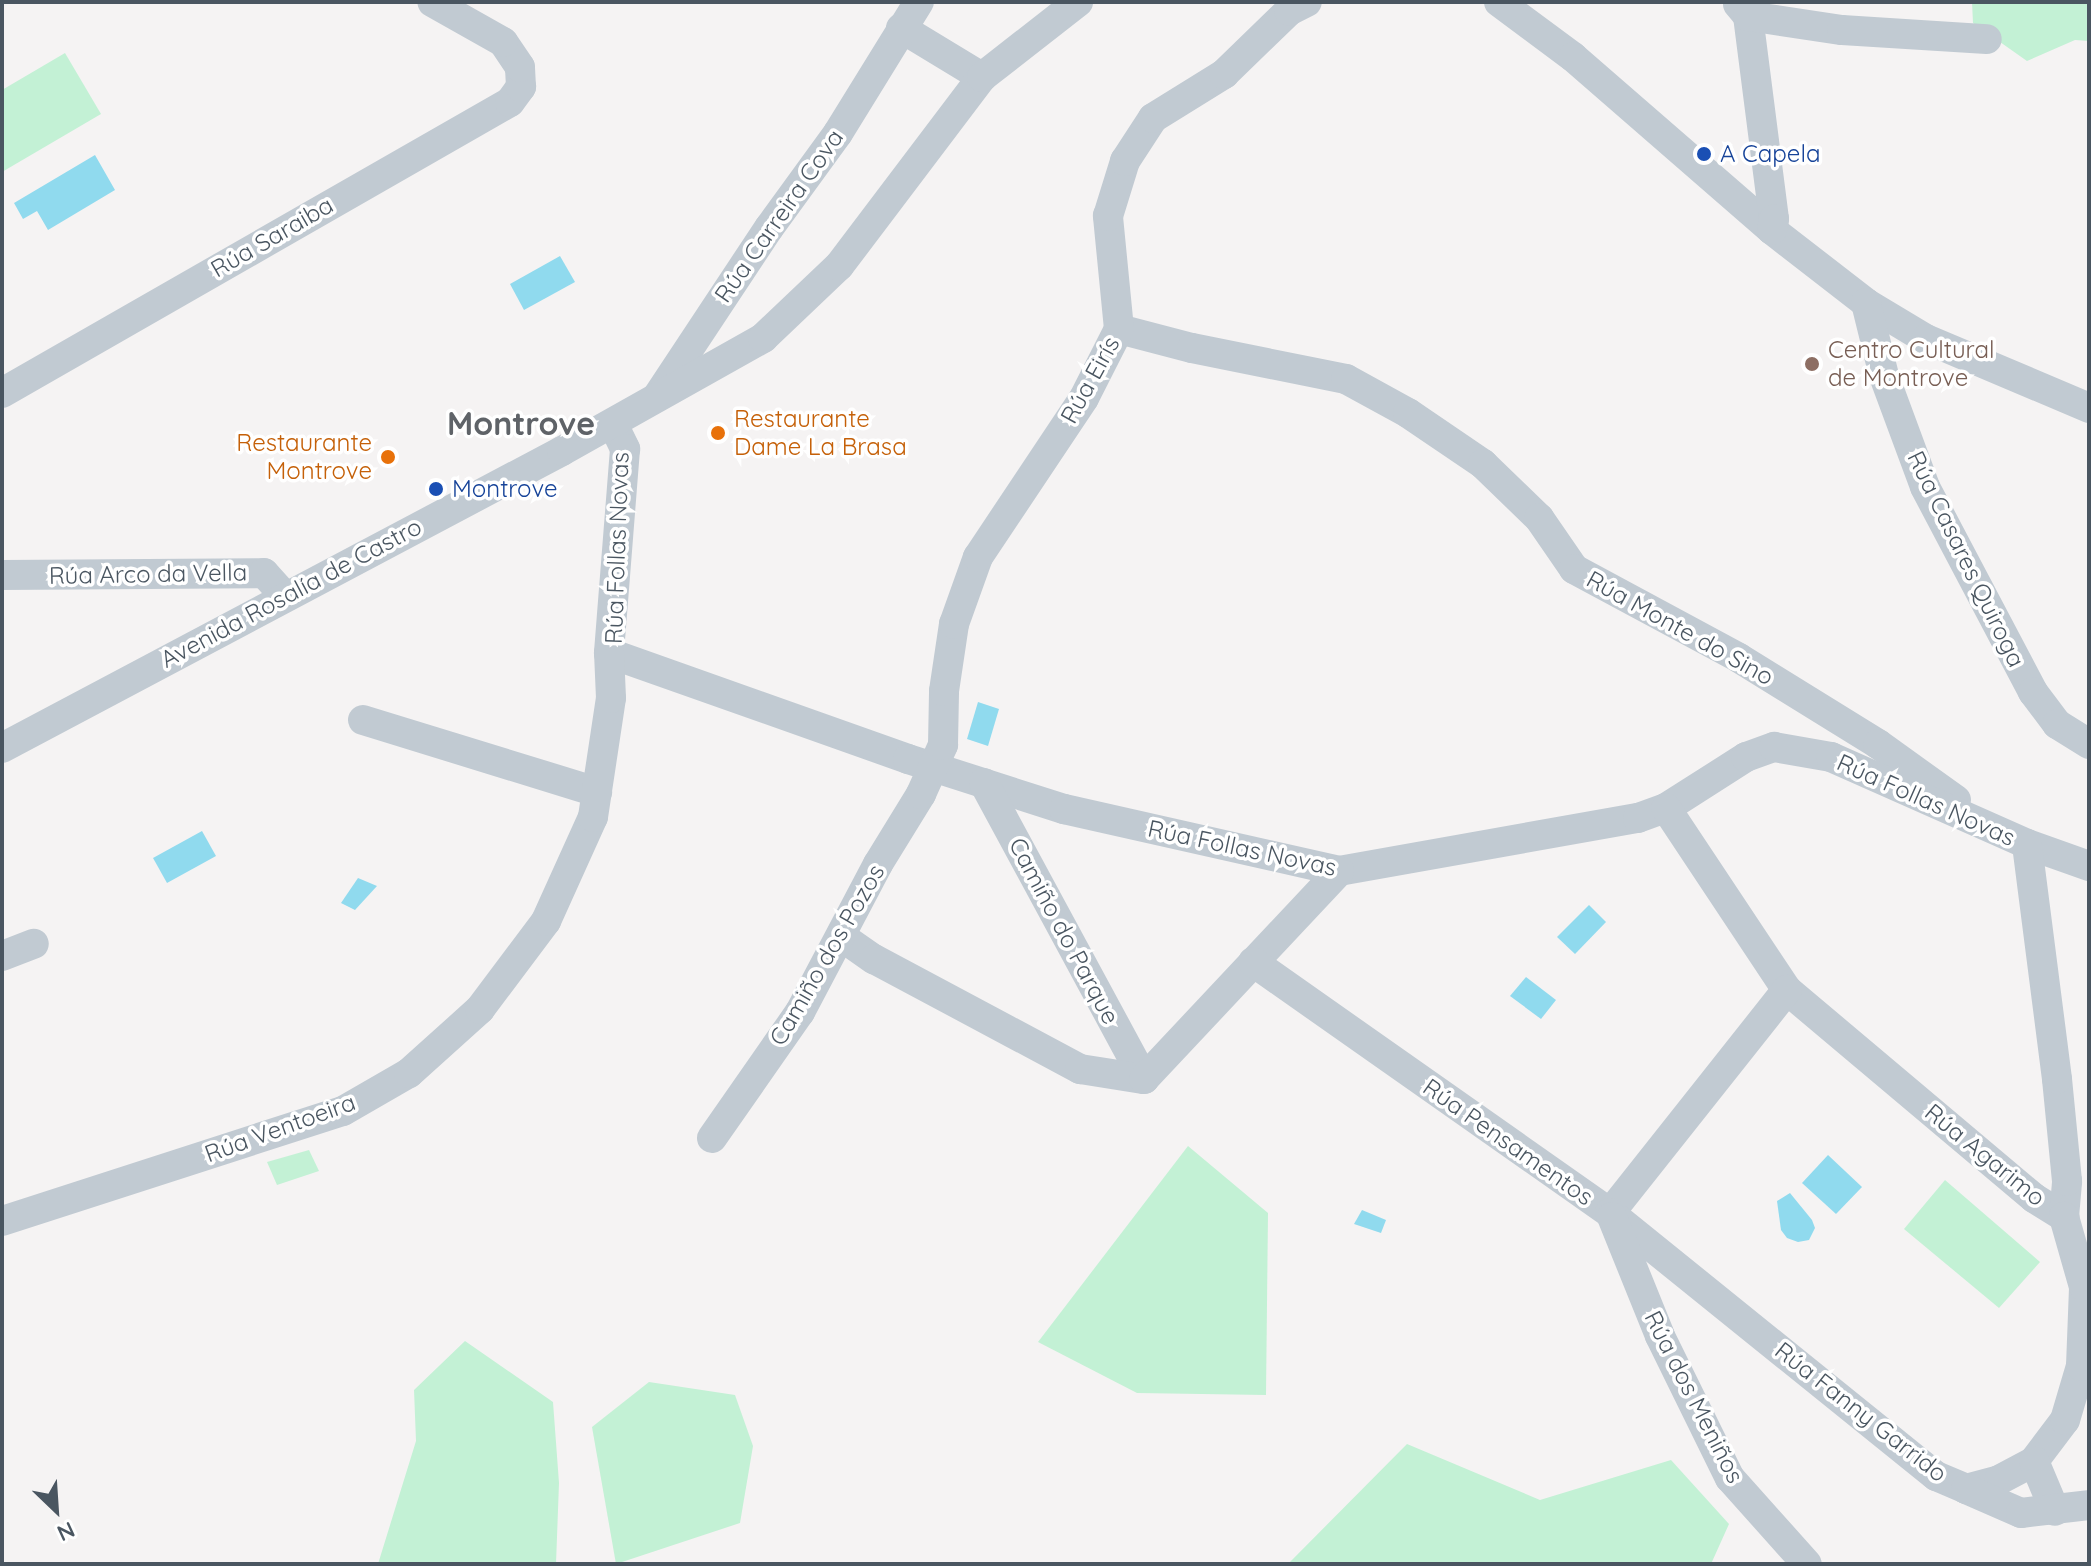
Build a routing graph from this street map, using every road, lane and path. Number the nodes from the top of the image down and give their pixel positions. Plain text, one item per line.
1 (432, 2) edge
2 (919, 2) edge
3 (1078, 2) edge
4 (1307, 2) edge
5 (1499, 2) edge
6 (1742, 9) edge
7 (901, 28) junction
8 (1987, 39) dead end
9 (982, 77) junction
10 (1772, 230) junction
11 (1866, 303) junction
12 (1119, 329) junction
13 (2, 393) edge
14 (654, 401) junction
15 (2089, 408) edge
16 (613, 424) junction
17 (2, 575) edge
18 (285, 596) junction
19 (609, 653) junction
20 (363, 720) dead end
21 (2089, 744) edge
22 (2, 748) edge
23 (932, 767) junction
24 (984, 783) junction
25 (597, 792) junction
26 (1666, 808) junction
27 (1988, 828) junction
28 (2027, 844) junction
29 (2089, 866) edge
30 (1339, 871) junction
31 (842, 937) junction
32 (34, 944) dead end
33 (2, 956) edge
34 (1253, 962) junction
35 (1787, 990) junction
36 (1144, 1079) junction
37 (712, 1138) dead end
38 (1610, 1213) junction
39 (2064, 1217) junction
40 (2, 1221) edge
41 (2034, 1461) junction
42 (1966, 1489) junction
43 (2089, 1505) edge
44 (2055, 1511) junction
45 (1807, 1564) edge

1 - 13 street, Rúa Saraiba
2 - 7 street, Rúa Carreira Cova
3 - 9 street, Avenida Rosalía de Castro
4 - 12 street, Rúa Eirís
5 - 10 street
6 - 8 street
6 - 10 street
7 - 9 street
7 - 14 street, Rúa Carreira Cova
9 - 14 street, Avenida Rosalía de Castro
10 - 11 street
11 - 15 street
11 - 21 street, Rúa Casares Quiroga
12 - 23 street, Rúa Eirís
12 - 27 street, Rúa Monte do Sino
14 - 16 street, Avenida Rosalía de Castro
16 - 18 street, Avenida Rosalía de Castro
16 - 19 street, Rúa Follas Novas
17 - 18 street, Rúa Arco da Vella
18 - 22 street, Avenida Rosalía de Castro
19 - 23 street, Rúa Follas Novas
19 - 25 street, Rúa Ventoeira
20 - 25 street
23 - 24 street, Rúa Follas Novas
23 - 31 street, Camiño dos Pozos
24 - 30 street, Rúa Follas Novas
24 - 36 street, Camiño do Parque
25 - 40 street, Rúa Ventoeira
26 - 27 street, Rúa Follas Novas
26 - 30 street, Rúa Follas Novas
26 - 35 street, Rúa Agarimo
27 - 28 street, Rúa Follas Novas
28 - 29 street, Rúa Follas Novas
28 - 39 street, Rúa Agarimo
30 - 34 street
31 - 36 street
31 - 37 street, Camiño dos Pozos
32 - 33 street
34 - 36 street
34 - 38 street, Rúa Pensamentos
35 - 38 street, Rúa Pensamentos
35 - 39 street, Rúa Agarimo
38 - 42 street, Rúa Fanny Garrido
38 - 45 street, Rúa dos Meniños
39 - 41 street, Rúa Fanny Garrido
41 - 42 street, Rúa Fanny Garrido
41 - 44 street
42 - 44 street
43 - 44 street

